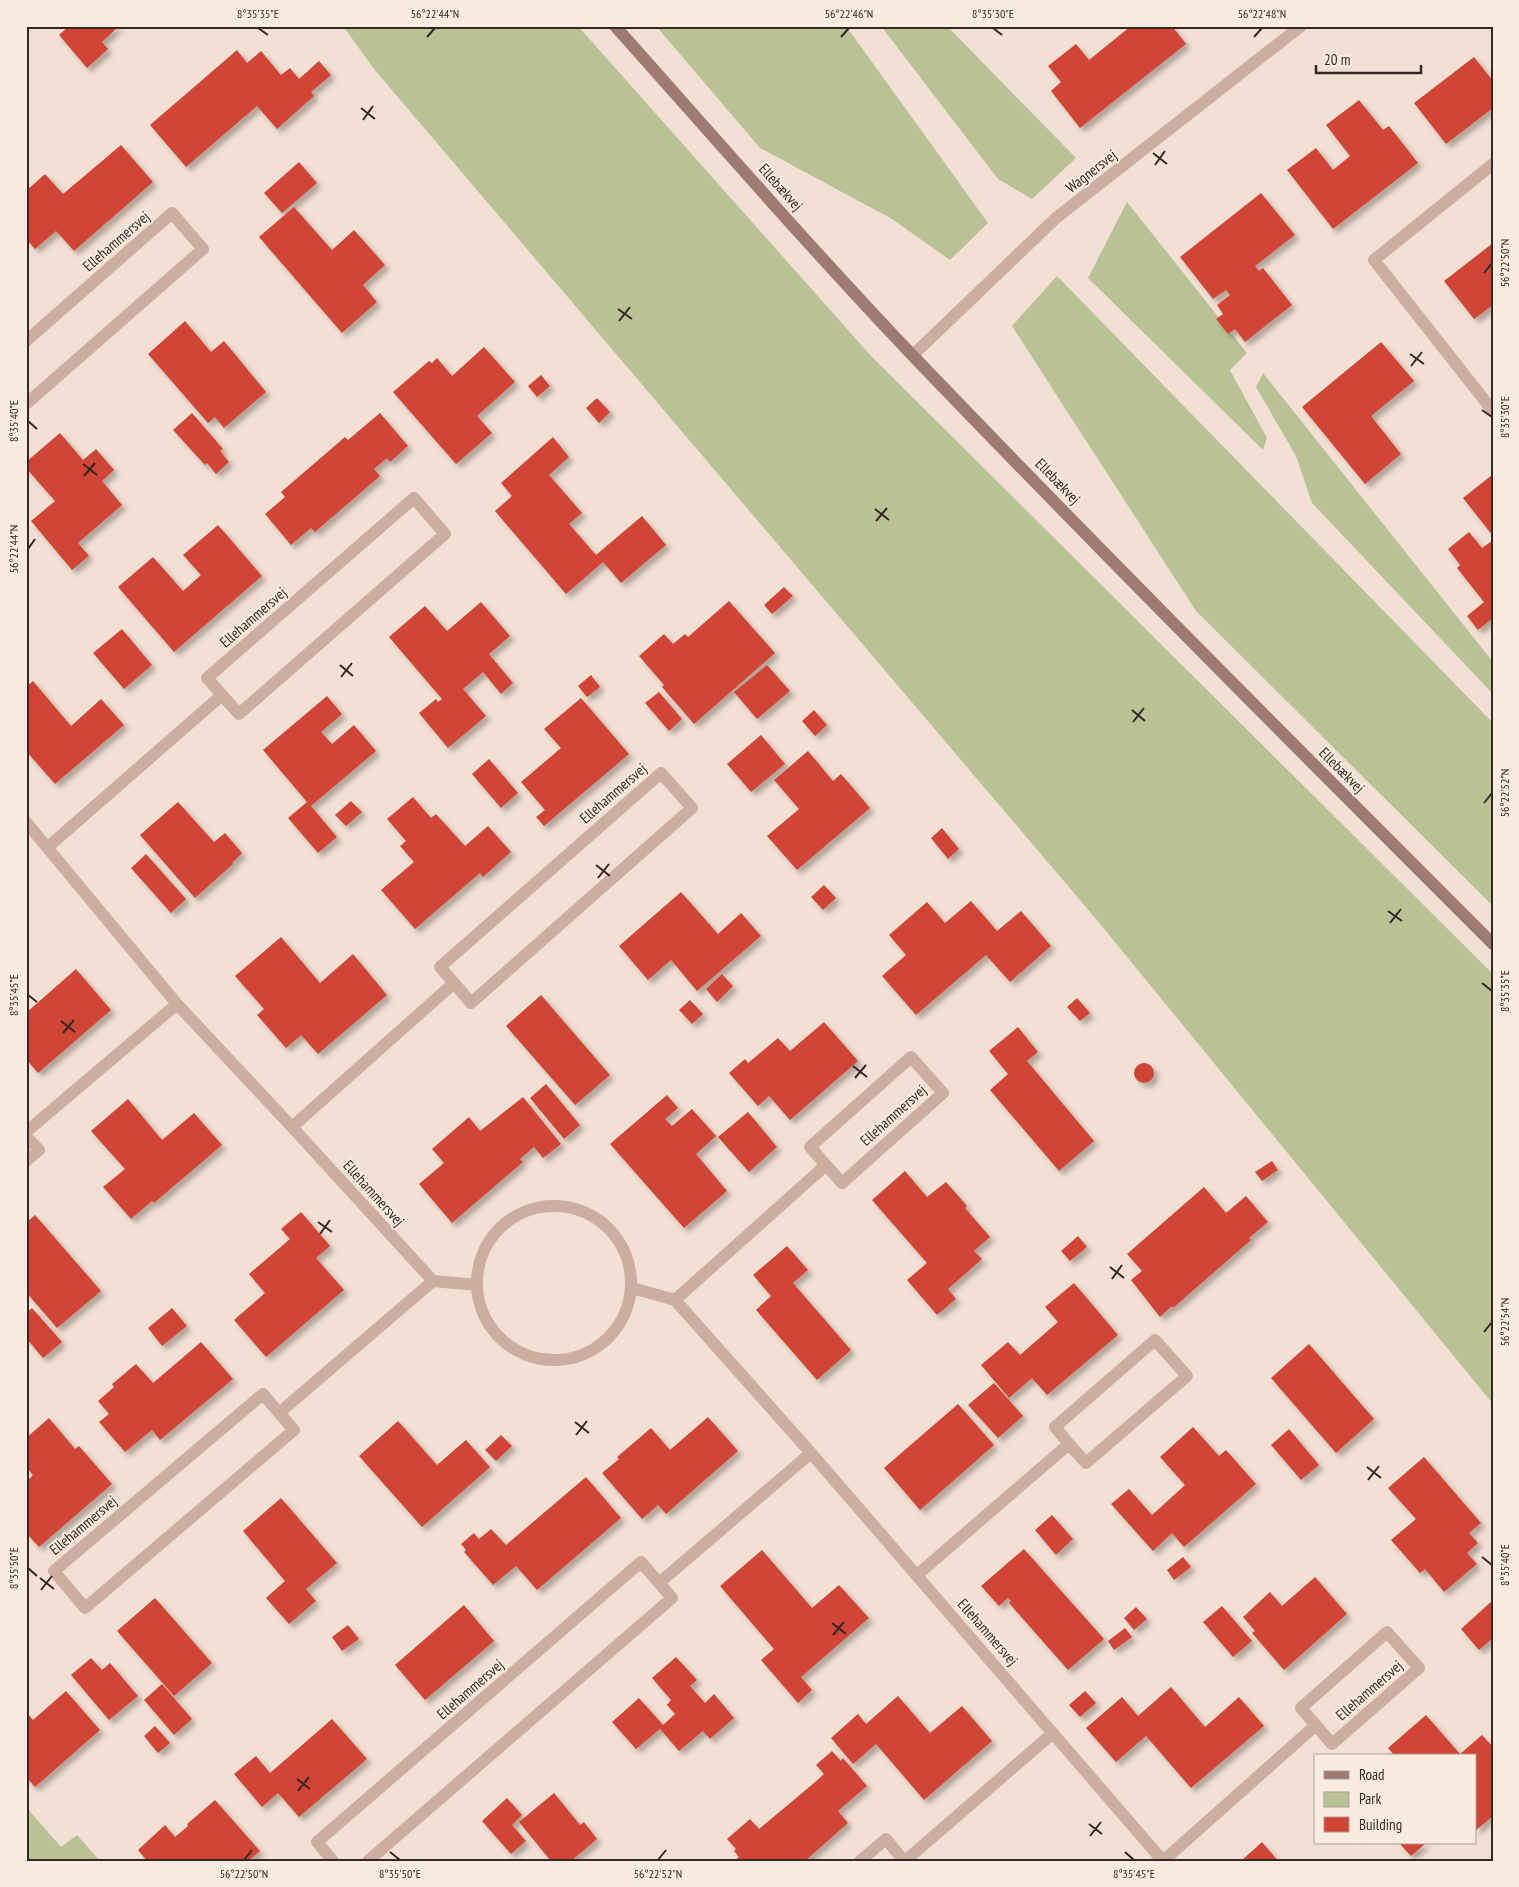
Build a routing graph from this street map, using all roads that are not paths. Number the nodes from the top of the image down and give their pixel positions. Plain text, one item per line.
1 (615, 26) edge
2 (1301, 26) edge
3 (1493, 164) edge
4 (26, 341) edge
5 (913, 355) junction
6 (26, 404) edge
7 (1493, 411) edge
8 (222, 695) junction
9 (26, 822) edge
10 (48, 847) junction
11 (1493, 944) edge
12 (454, 984) junction
13 (176, 1004) junction
14 (292, 1127) junction
15 (26, 1134) edge
16 (26, 1161) edge
17 (826, 1165) junction
18 (433, 1282) junction
19 (476, 1285) junction
20 (632, 1288) junction
21 (675, 1300) junction
22 (279, 1413) junction
23 (1069, 1444) junction
24 (812, 1452) junction
25 (917, 1575) junction
26 (659, 1583) junction
27 (1316, 1725) junction
28 (1053, 1733) junction
29 (333, 1861) edge
30 (368, 1861) edge
31 (860, 1861) edge
32 (905, 1861) edge
33 (1163, 1861) edge

1 - 5 street, Ellebækvej
2 - 5 street, Wagnersvej
3 - 7 street
4 - 6 street, Ellehammersvej
5 - 11 street, Ellebækvej
8 - 8 street, Ellehammersvej
8 - 10 street
9 - 10 street, Ellehammersvej
10 - 13 street, Ellehammersvej
12 - 12 street, Ellehammersvej
12 - 14 street
13 - 14 street, Ellehammersvej
13 - 15 street
14 - 18 street, Ellehammersvej
15 - 16 street
17 - 17 street, Ellehammersvej
17 - 21 street
18 - 19 street
18 - 22 street
19 - 20 street
19 - 20 street
20 - 21 street
21 - 24 street, Ellehammersvej
22 - 22 street, Ellehammersvej
23 - 23 street
23 - 25 street
24 - 25 street, Ellehammersvej
24 - 26 street
25 - 28 street, Ellehammersvej
26 - 29 street, Ellehammersvej
26 - 30 street, Ellehammersvej
27 - 27 street, Ellehammersvej
27 - 33 street, Ellehammersvej
28 - 32 street
28 - 33 street, Ellehammersvej
31 - 32 street

